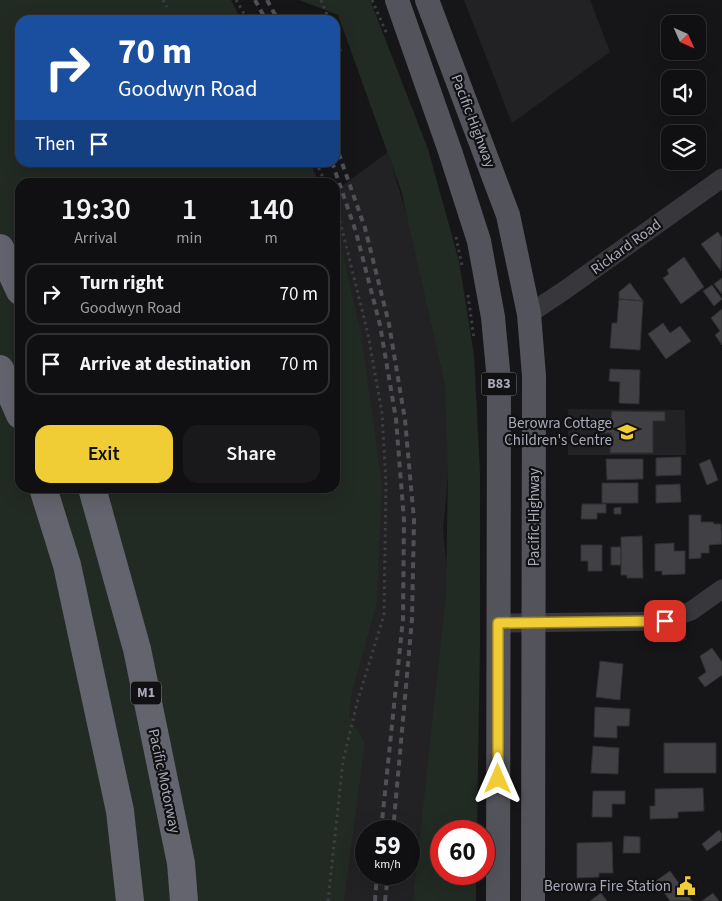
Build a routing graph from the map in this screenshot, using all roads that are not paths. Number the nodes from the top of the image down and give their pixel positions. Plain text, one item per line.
1 (397, 0) edge
2 (427, 0) edge
3 (722, 178) edge
4 (0, 248) edge
5 (15, 280) edge
6 (529, 314) junction
7 (0, 369) edge
8 (15, 404) edge
9 (45, 493) edge
10 (93, 493) edge
11 (722, 589) edge
12 (533, 622) junction
13 (498, 623) junction
14 (130, 901) edge
15 (184, 901) edge
16 (498, 901) edge
17 (533, 901) edge

1 - 13 main road, Pacific Highway / B83
2 - 6 main road, Pacific Highway / B83
3 - 6 street, Rickard Road
4 - 5 highway
6 - 12 main road, Pacific Highway / B83
7 - 8 highway
9 - 14 highway
10 - 15 highway, Pacific Motorway / M1
11 - 12 street
12 - 13 street
12 - 17 main road, Pacific Highway / B83
13 - 16 main road, Pacific Highway / B83

